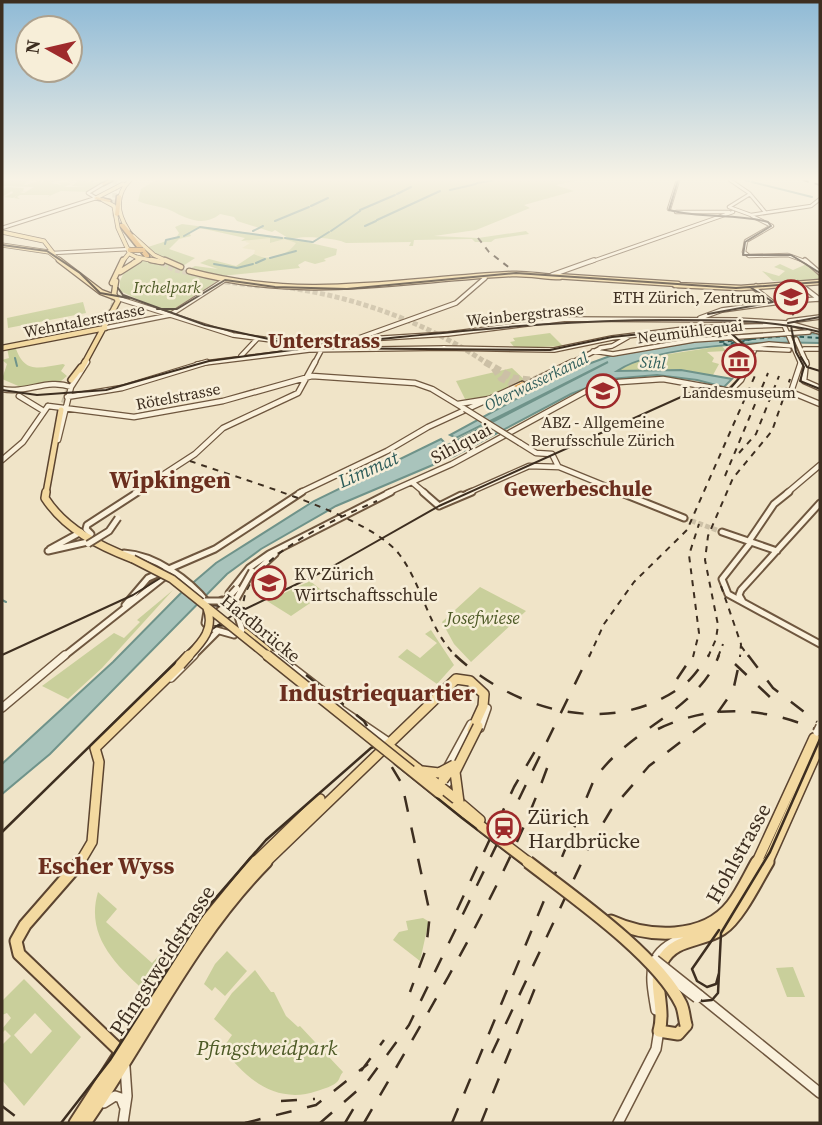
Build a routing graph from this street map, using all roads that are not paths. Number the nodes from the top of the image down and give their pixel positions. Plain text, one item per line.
1 (11, 232) edge
2 (123, 232) tunnel mouth
3 (125, 232) tunnel mouth
4 (126, 232) tunnel mouth
5 (129, 232) tunnel mouth
6 (680, 232) edge
7 (762, 232) edge
8 (133, 236) junction
9 (124, 240) junction
10 (2, 245) edge
11 (52, 251) junction
12 (79, 252) junction
13 (138, 252) junction
14 (580, 268) joint
15 (119, 271) junction
16 (190, 271) dead end
17 (820, 273) edge
18 (558, 276) junction
19 (485, 278) junction
20 (116, 279) junction
21 (225, 280) junction
22 (820, 282) edge
23 (798, 284) junction
24 (754, 287) junction
25 (114, 298) junction
26 (819, 299) edge
27 (804, 300) tunnel mouth
28 (788, 301) tunnel mouth
29 (772, 302) junction
30 (169, 316) junction
31 (820, 317) edge
32 (703, 318) junction
33 (793, 323) junction
34 (783, 324) junction
35 (761, 327) junction
36 (102, 330) junction
37 (681, 330) junction
38 (809, 330) junction
39 (820, 332) edge
40 (769, 333) junction
41 (794, 333) junction
42 (628, 337) junction
43 (736, 337) junction
44 (260, 339) junction
45 (251, 341) junction
46 (353, 341) junction
47 (613, 345) joint
48 (329, 347) junction
49 (745, 347) junction
50 (762, 347) junction
51 (797, 347) junction
52 (2, 348) edge
53 (304, 348) junction
54 (322, 348) junction
55 (355, 348) junction
56 (439, 348) joint
57 (445, 348) junction
58 (753, 349) junction
59 (820, 349) edge
60 (550, 350) joint
61 (412, 351) junction
62 (595, 351) junction
63 (249, 354) junction
64 (796, 355) junction
65 (236, 357) junction
66 (579, 359) dead end
67 (87, 361) junction
68 (81, 369) junction
69 (179, 370) joint
70 (309, 377) junction
71 (737, 380) junction
72 (804, 381) joint
73 (59, 384) junction
74 (517, 387) junction
75 (36, 388) junction
76 (820, 388) edge
77 (70, 390) junction
78 (727, 390) joint
79 (2, 391) edge
80 (79, 393) joint
81 (792, 393) joint
82 (27, 400) junction
83 (485, 401) junction
84 (458, 404) junction
85 (820, 404) edge
86 (35, 405) junction
87 (48, 406) junction
88 (42, 409) junction
89 (63, 409) junction
90 (58, 437) junction
91 (527, 448) junction
92 (191, 457) joint
93 (535, 458) junction
94 (2, 460) edge
95 (553, 460) junction
96 (539, 464) junction
97 (820, 465) edge
98 (529, 466) junction
99 (558, 466) junction
100 (413, 483) junction
101 (47, 490) junction
102 (820, 503) edge
103 (113, 511) junction
104 (684, 518) tunnel mouth
105 (77, 526) junction
106 (722, 531) tunnel mouth
107 (87, 532) junction
108 (750, 542) junction
109 (61, 547) junction
110 (48, 551) dead end
111 (777, 551) junction
112 (277, 552) junction
113 (122, 554) junction
114 (169, 570) junction
115 (252, 570) junction
116 (148, 578) junction
117 (154, 586) junction
118 (137, 588) junction
119 (145, 593) junction
120 (743, 602) junction
121 (125, 606) junction
122 (208, 606) junction
123 (209, 628) junction
124 (217, 629) junction
125 (238, 633) junction
126 (820, 644) edge
127 (155, 689) junction
128 (486, 694) junction
129 (2, 708) edge
130 (487, 708) junction
131 (477, 723) junction
132 (818, 736) edge
133 (387, 743) junction
134 (454, 765) junction
135 (418, 769) junction
136 (440, 784) junction
137 (459, 802) junction
138 (776, 838) junction
139 (729, 909) junction
140 (596, 912) junction
141 (646, 959) junction
142 (700, 998) junction
143 (659, 1031) junction
144 (123, 1062) junction
145 (820, 1093) edge
146 (97, 1106) junction
147 (123, 1122) edge
148 (75, 1123) edge
149 (85, 1123) edge
150 (618, 1123) edge

1 - 11 main road
2 - 9 main road
3 - 13 highway
4 - 13 highway
5 - 8 main road
6 - 14 street
7 - 17 street
8 - 13 main road
8 - 13 main road
9 - 13 main road
9 - 13 main road
10 - 11 main road
11 - 12 street
11 - 25 main road
12 - 13 street
12 - 13 street
13 - 13 main road
13 - 15 main road
13 - 15 main road
13 - 20 main road
14 - 18 street
15 - 20 main road
15 - 25 main road
16 - 21 main road
18 - 19 main road
18 - 24 main road
19 - 21 main road
19 - 46 street
20 - 25 main road
20 - 25 main road
21 - 30 street
22 - 23 main road
23 - 24 main road
23 - 26 street
24 - 29 street
25 - 30 street
25 - 36 main road
26 - 27 street
28 - 29 street
29 - 32 street
30 - 36 street, Wehntalerstrasse
30 - 44 street
30 - 45 street
31 - 33 street
32 - 34 street, Weinbergstrasse
32 - 46 street, Weinbergstrasse
33 - 34 street
33 - 38 street
34 - 35 street
34 - 41 street
35 - 37 street
35 - 40 street
36 - 52 main road, Wehntalerstrasse
36 - 67 main road
36 - 67 main road
36 - 68 main road
37 - 42 street
37 - 43 street
38 - 39 street
38 - 41 street, Neumühlequai
40 - 41 street, Neumühlequai
40 - 43 street, Neumühlequai
41 - 51 street
42 - 47 street
42 - 60 street
43 - 49 street
43 - 62 street, Neumühlequai
44 - 45 street
44 - 53 street
45 - 63 street
46 - 48 street, Weinbergstrasse
46 - 54 street, Weinbergstrasse
47 - 62 street
48 - 54 street, Weinbergstrasse
48 - 55 street
49 - 58 street
49 - 71 street
50 - 51 street
50 - 58 street
50 - 64 street
51 - 59 street
51 - 64 street
51 - 72 street
53 - 54 street
53 - 63 street
54 - 55 street
54 - 70 street
55 - 61 street
56 - 57 street
56 - 61 street
57 - 60 street
57 - 61 street
58 - 71 street
62 - 66 street
62 - 74 street
63 - 65 street
63 - 65 street
64 - 81 street
65 - 69 street
67 - 68 main road
67 - 73 street
67 - 77 main road
68 - 77 main road
69 - 80 street
70 - 84 street, Rötelstrasse
70 - 89 street, Rötelstrasse
70 - 92 street
71 - 78 street
72 - 76 street
73 - 75 street
73 - 77 street
74 - 83 street
74 - 83 street
75 - 79 street
75 - 82 street
77 - 80 street
77 - 87 street
77 - 89 street
78 - 100 street, Sihlquai
79 - 82 street
81 - 85 street
82 - 86 street
83 - 84 street
83 - 114 street
84 - 91 street, Rötelstrasse, bridge
86 - 87 street
86 - 88 street
87 - 88 street
87 - 89 street, Rötelstrasse
87 - 90 street
88 - 94 street
89 - 90 main road
90 - 101 main road
91 - 93 street
91 - 95 street
92 - 103 street
93 - 95 street
93 - 96 street
93 - 98 street
95 - 99 street
96 - 98 street
96 - 99 street
97 - 108 street
98 - 100 street
99 - 104 street
100 - 112 street, Sihlquai
101 - 105 main road
101 - 107 main road
102 - 111 street
103 - 105 street
103 - 107 street
103 - 109 street, bridge
105 - 107 main road
106 - 108 street
107 - 109 street
107 - 113 main road, Hardbrücke
108 - 111 street
108 - 120 street
109 - 110 street
111 - 120 street
112 - 115 street
112 - 122 street, Sihlquai
112 - 122 street
113 - 114 street
113 - 116 street
113 - 122 main road, Hardbrücke, bridge
114 - 116 street
114 - 117 street
114 - 122 street
115 - 122 street, bridge
115 - 125 street, bridge
116 - 118 street
117 - 119 street
117 - 122 street, bridge
118 - 119 street
118 - 121 street
119 - 121 street
120 - 126 street
121 - 129 street
122 - 123 street
122 - 124 street
122 - 125 main road, Hardbrücke, bridge
122 - 127 main road, bridge
122 - 136 main road, Hardbrücke, bridge
123 - 124 street
123 - 127 street
124 - 125 street
124 - 127 street
125 - 133 street
125 - 135 main road, Hardbrücke, bridge
127 - 144 main road
128 - 130 main road
128 - 131 main road
128 - 133 main road, Pfingstweidstrasse
130 - 131 main road
130 - 136 street
131 - 134 main road, bridge
131 - 136 street
131 - 137 main road, bridge
132 - 138 main road, Hohlstrasse
133 - 136 street
133 - 144 main road, Pfingstweidstrasse
134 - 135 main road, bridge
134 - 136 main road, bridge
135 - 136 main road, Hardbrücke, bridge
136 - 137 main road, Hardbrücke, bridge
136 - 141 main road, Hardbrücke, bridge
137 - 140 main road, Hardbrücke, bridge
138 - 139 main road, Hohlstrasse
138 - 143 main road, Hohlstrasse
139 - 140 main road, Hardbrücke, bridge
139 - 143 street, Hohlstrasse
140 - 142 street, Hardbrücke, bridge
141 - 142 street, Hardbrücke, bridge
141 - 143 main road, Hardbrücke, bridge
142 - 145 street
143 - 150 street, Hohlstrasse
144 - 146 main road, Pfingstweidstrasse
144 - 147 street
144 - 148 main road, Pfingstweidstrasse
146 - 147 street
146 - 149 main road, Pfingstweidstrasse

